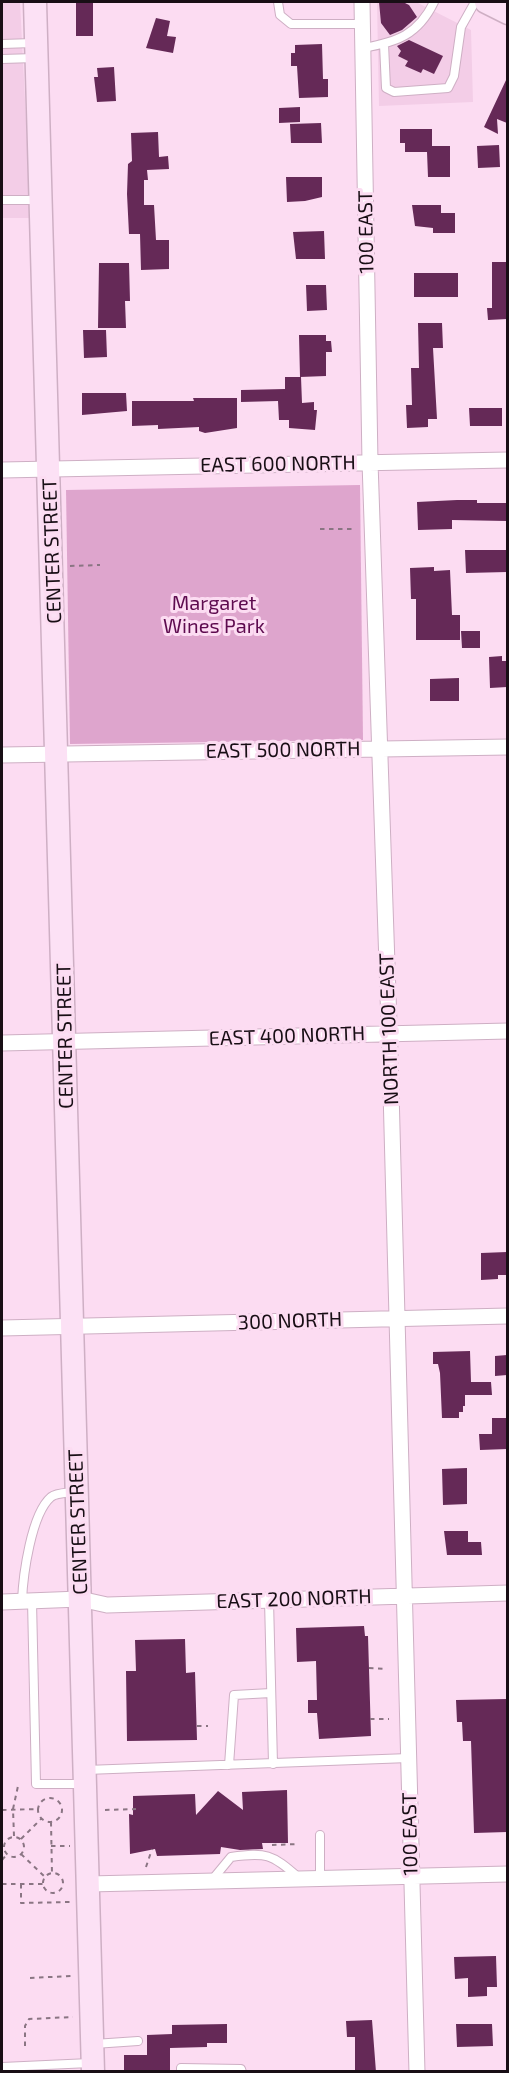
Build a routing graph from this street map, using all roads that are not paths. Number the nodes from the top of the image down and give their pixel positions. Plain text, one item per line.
1 (35, 2) edge
2 (278, 2) edge
3 (362, 2) edge
4 (434, 2) edge
5 (491, 4) edge
6 (362, 24) junction
7 (2, 44) edge
8 (384, 44) junction
9 (363, 48) junction
10 (36, 51) junction
11 (2, 59) edge
12 (2, 200) edge
13 (40, 200) junction
14 (507, 460) edge
15 (370, 462) junction
16 (49, 469) junction
17 (2, 470) edge
18 (507, 747) edge
19 (379, 749) junction
20 (58, 753) junction
21 (2, 755) edge
22 (507, 1030) edge
23 (389, 1033) junction
24 (66, 1042) junction
25 (2, 1043) edge
26 (507, 1316) edge
27 (396, 1318) junction
28 (73, 1327) junction
29 (2, 1328) edge
30 (78, 1491) junction
31 (507, 1593) edge
32 (403, 1596) junction
33 (80, 1599) junction
34 (269, 1600) junction
35 (27, 1601) junction
36 (2, 1602) edge
37 (271, 1693) junction
38 (409, 1758) junction
39 (273, 1764) junction
40 (229, 1766) junction
41 (85, 1777) junction
42 (320, 1835) dead end
43 (507, 1874) edge
44 (410, 1876) junction
45 (320, 1877) junction
46 (300, 1878) junction
47 (211, 1881) junction
48 (89, 1884) junction
49 (138, 2041) dead end
50 (93, 2060) edge
51 (2, 2067) edge
52 (181, 2072) edge
53 (242, 2072) edge
54 (417, 2072) edge

1 - 10 street, CENTER STREET
2 - 6 lane
3 - 6 street, 100 EAST
4 - 8 lane
5 - 8 lane
6 - 9 street, 100 EAST
7 - 10 lane
8 - 9 lane
9 - 15 street, 100 EAST
10 - 11 lane
10 - 13 street, CENTER STREET
12 - 13 lane
13 - 16 street, CENTER STREET
14 - 15 street, EAST 600 NORTH
15 - 16 street, EAST 600 NORTH
15 - 19 street, NORTH 100 EAST
16 - 17 street, EAST 600 NORTH
16 - 20 street, CENTER STREET
18 - 19 street, EAST 500 NORTH
19 - 20 street, EAST 500 NORTH
19 - 23 street, NORTH 100 EAST
20 - 21 street, EAST 500 NORTH
20 - 24 street, CENTER STREET
22 - 23 street, EAST 400 NORTH
23 - 24 street, EAST 400 NORTH
23 - 27 street, NORTH 100 EAST
24 - 25 street, EAST 400 NORTH
24 - 28 street, CENTER STREET
26 - 27 street, 300 NORTH
27 - 28 street, 300 NORTH
27 - 32 street, NORTH 100 EAST
28 - 29 street, 300 NORTH
28 - 30 street, CENTER STREET
30 - 33 street, CENTER STREET
30 - 35 lane
31 - 32 street, EAST 200 NORTH
32 - 34 street, EAST 200 NORTH
32 - 38 street, 100 EAST
33 - 34 street, EAST 200 NORTH
33 - 35 street, EAST 200 NORTH
33 - 41 street, CENTER STREET
34 - 37 lane
35 - 36 street, EAST 200 NORTH
35 - 41 lane
37 - 39 lane
37 - 40 lane
38 - 39 lane
38 - 44 street, 100 EAST
39 - 40 lane
40 - 41 lane
41 - 48 street, CENTER STREET
42 - 45 lane
43 - 44 street
44 - 45 street
44 - 54 street, 100 EAST
45 - 46 street
46 - 47 street
46 - 47 lane
47 - 48 street
48 - 50 street, CENTER STREET
49 - 50 lane
50 - 51 lane
52 - 53 lane

